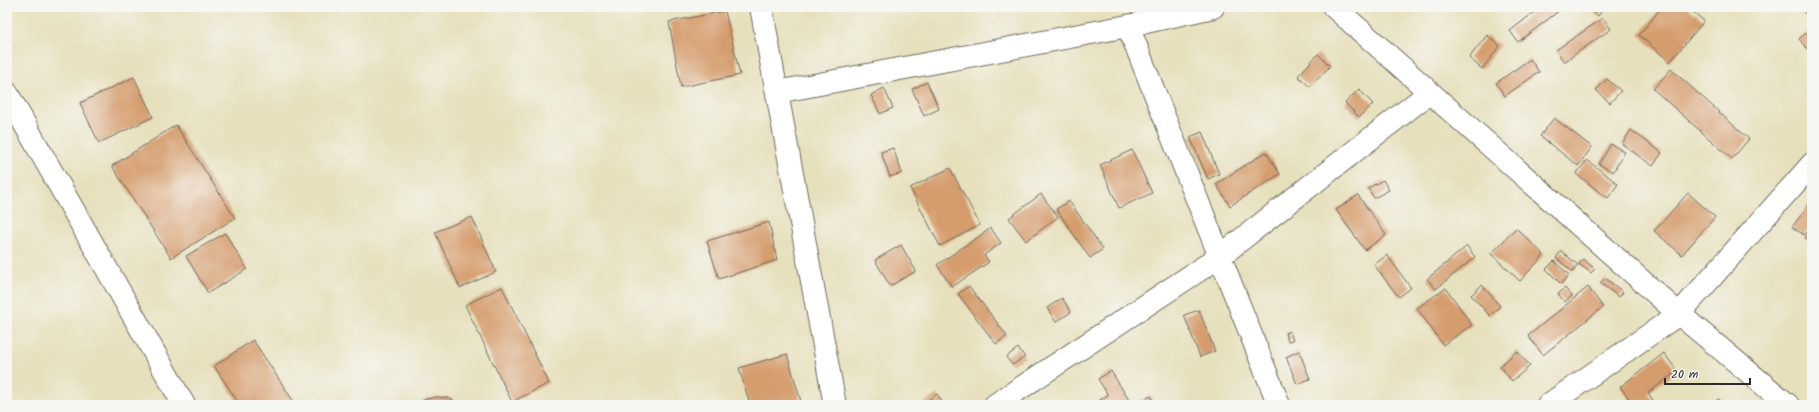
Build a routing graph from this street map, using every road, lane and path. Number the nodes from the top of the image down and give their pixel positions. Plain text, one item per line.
1 (761, 7) edge
2 (1213, 7) edge
3 (1334, 7) edge
4 (1128, 26) junction
5 (777, 92) junction
6 (7, 93) edge
7 (1429, 93) junction
8 (1812, 164) edge
9 (1219, 257) junction
10 (1679, 314) junction
11 (184, 405) edge
12 (835, 405) edge
13 (995, 405) edge
14 (1279, 405) edge
15 (1548, 405) edge
16 (1788, 405) edge

1 - 5 street
2 - 4 street
3 - 7 street
4 - 5 street
4 - 9 street
5 - 12 street
6 - 11 street
7 - 9 street
7 - 10 street
8 - 10 street
9 - 13 street
9 - 14 street
10 - 15 street
10 - 16 street

